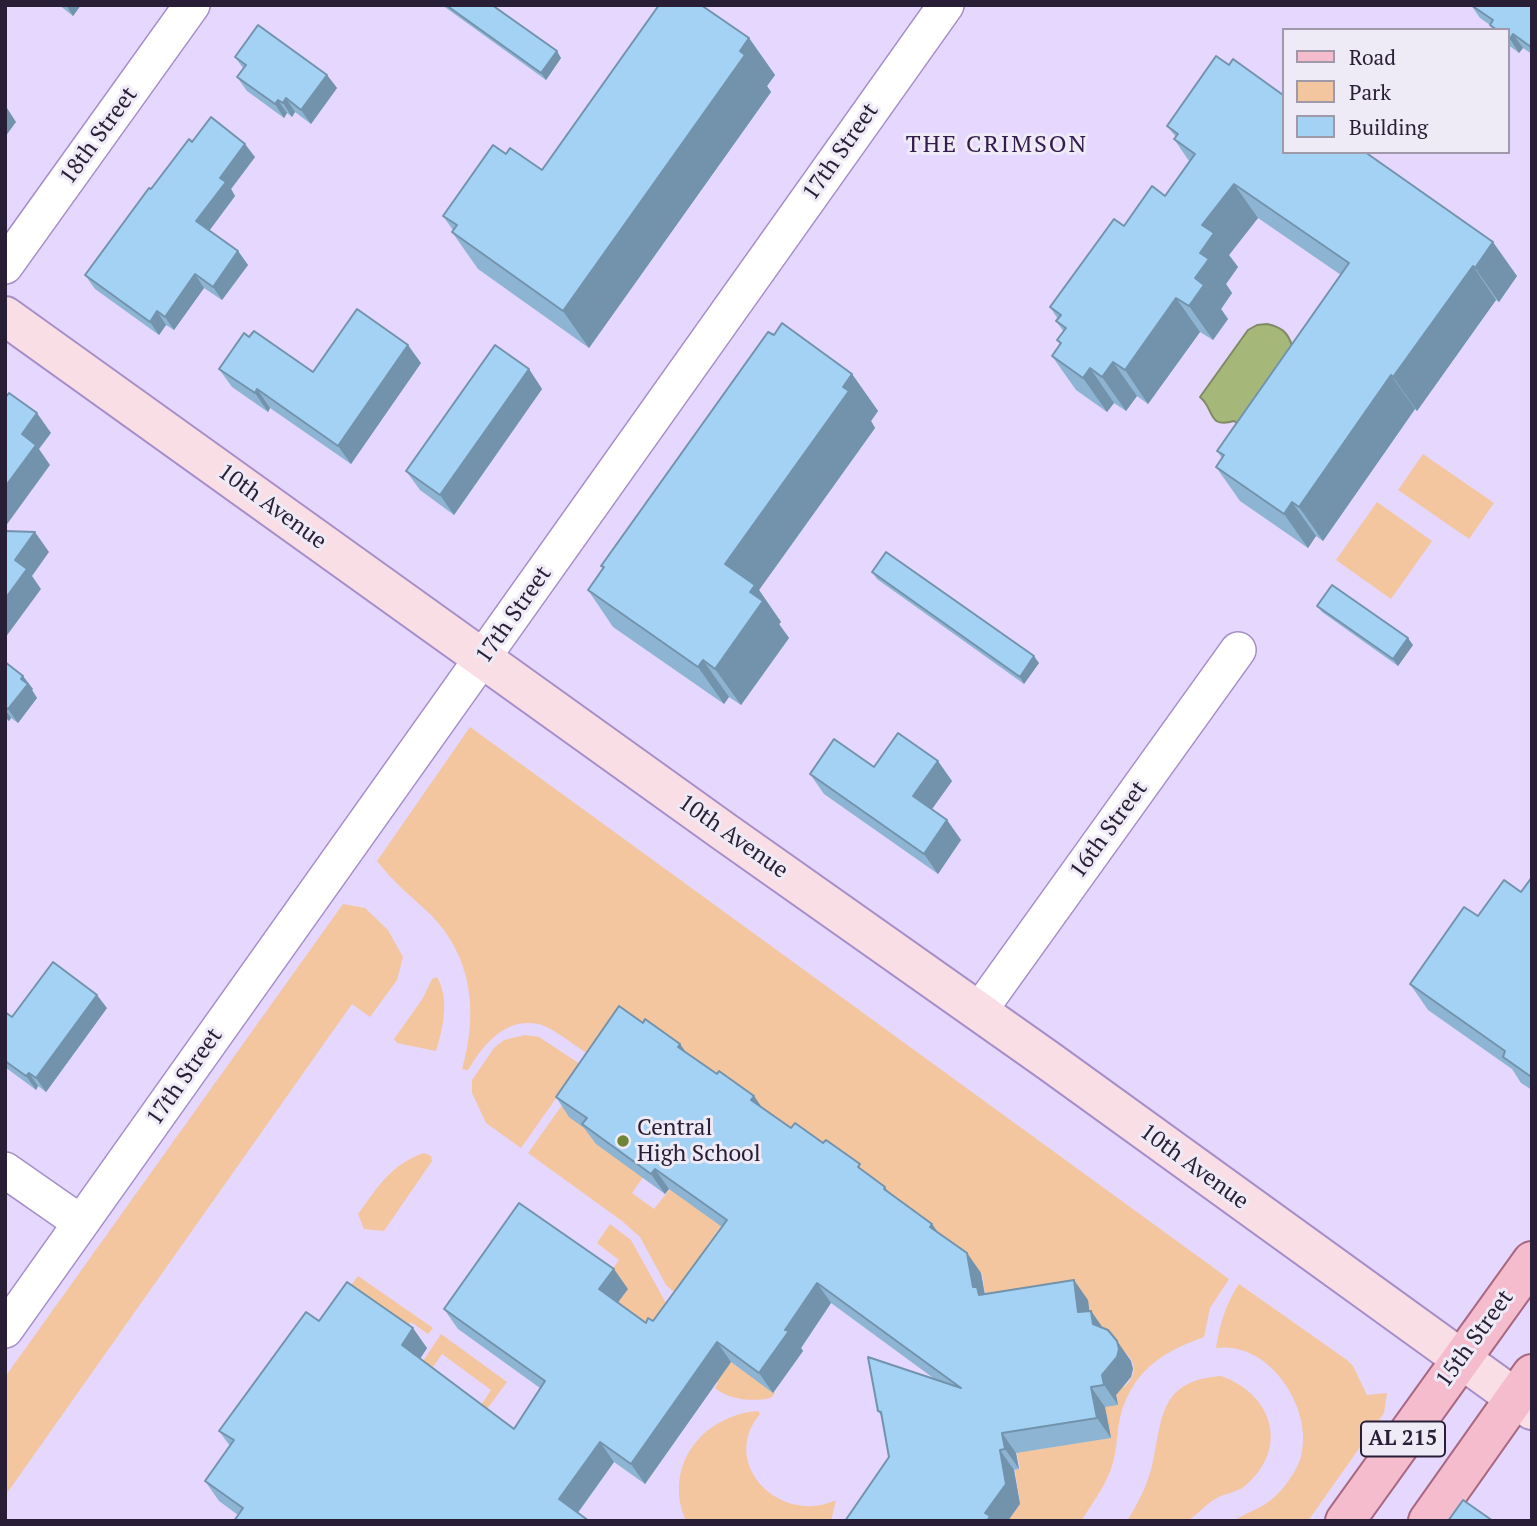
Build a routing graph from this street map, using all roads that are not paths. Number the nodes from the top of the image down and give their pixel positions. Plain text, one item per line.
1 (192, 5) edge
2 (946, 5) edge
3 (5, 266) edge
4 (5, 316) edge
5 (1238, 650) dead end
6 (483, 659) junction
7 (979, 1011) junction
8 (5, 1170) edge
9 (81, 1223) junction
10 (1532, 1261) edge
11 (5, 1330) edge
12 (1461, 1358) junction
13 (1526, 1394) edge
14 (1345, 1521) edge
15 (1428, 1521) edge

1 - 3 street, 18th Street
2 - 6 street, 17th Street
4 - 6 main road, 10th Avenue
5 - 7 street, 16th Street
6 - 7 main road, 10th Avenue
6 - 9 street, 17th Street
7 - 12 main road, 10th Avenue
8 - 9 street
9 - 11 street, 17th Street
10 - 12 main road, 15th Street / AL 215
12 - 13 main road, 10th Avenue
12 - 14 main road, 15th Street / AL 215
13 - 15 main road, AL 215

